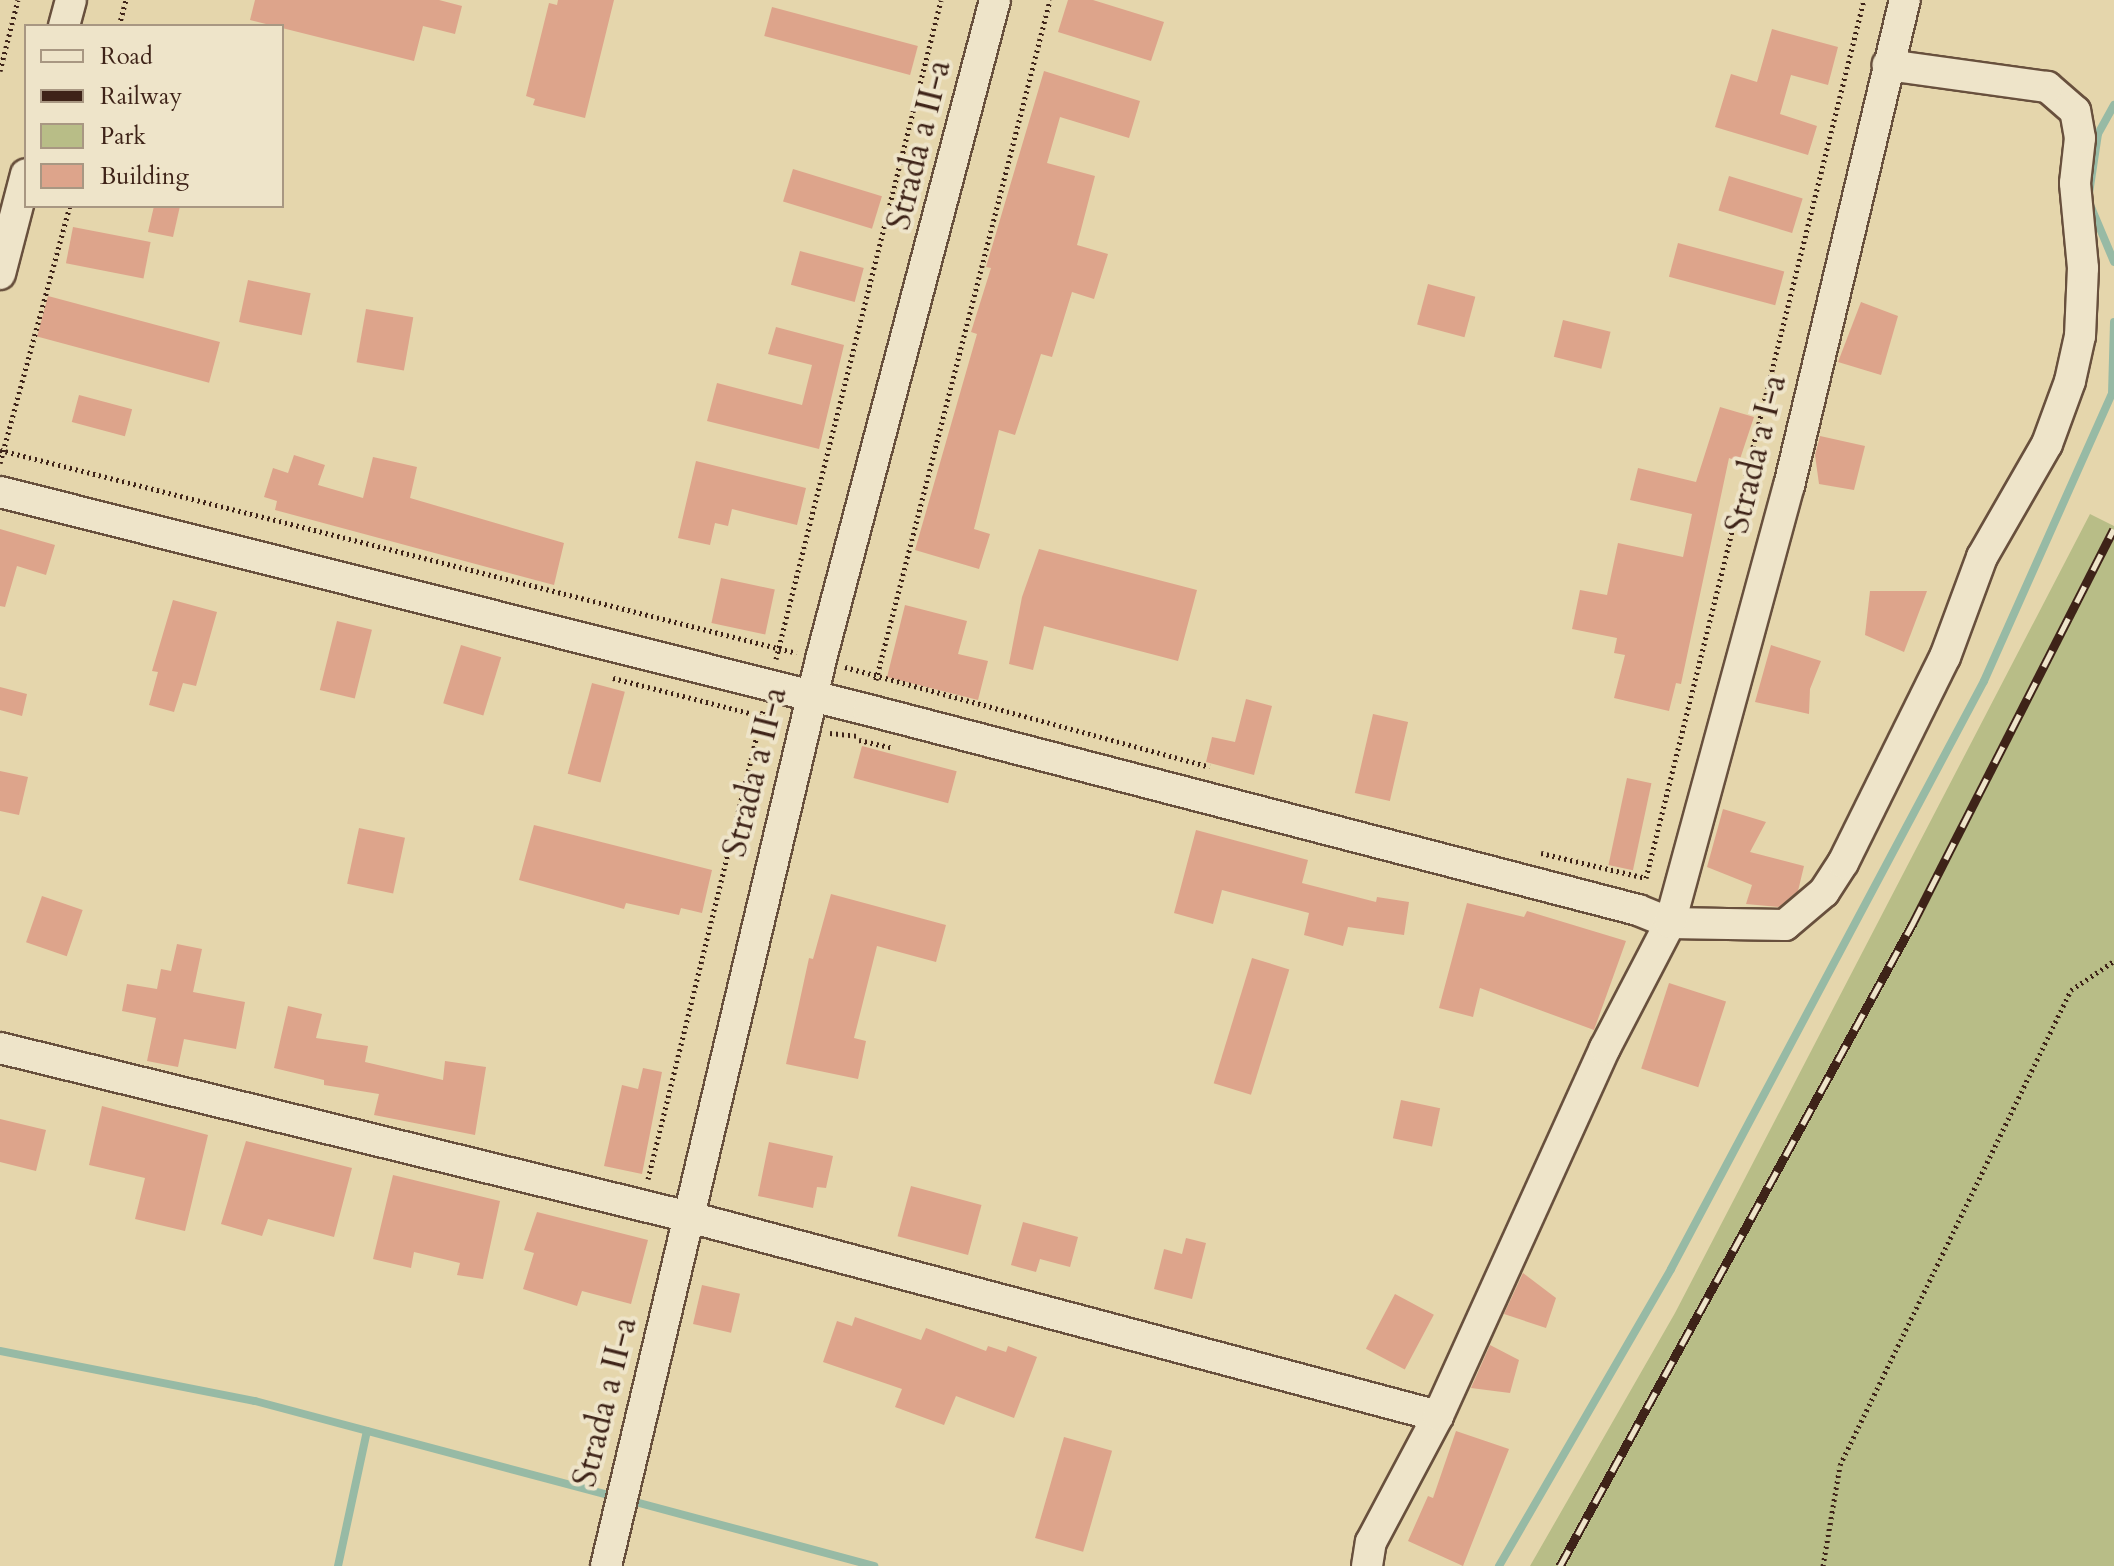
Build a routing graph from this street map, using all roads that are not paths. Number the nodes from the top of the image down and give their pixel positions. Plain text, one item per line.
1 (71, 0) edge
2 (995, 0) edge
3 (1905, 0) edge
4 (65, 24) edge
5 (1888, 65) junction
6 (24, 182) edge
7 (0, 274) edge
8 (0, 492) edge
9 (812, 697) junction
10 (1670, 923) junction
11 (0, 1048) edge
12 (689, 1217) junction
13 (1438, 1416) junction
14 (606, 1566) edge
15 (1367, 1566) edge

1 - 4 street
2 - 9 street, Strada a II-a
3 - 5 street, Strada a I-a
5 - 10 street, Strada a I-a
5 - 10 street
6 - 7 street
8 - 9 street
9 - 10 street
9 - 12 street, Strada a II-a
10 - 13 street, Strada a I-a
11 - 12 street
12 - 13 street
12 - 14 street, Strada a II-a
13 - 15 street, Strada a I-a

